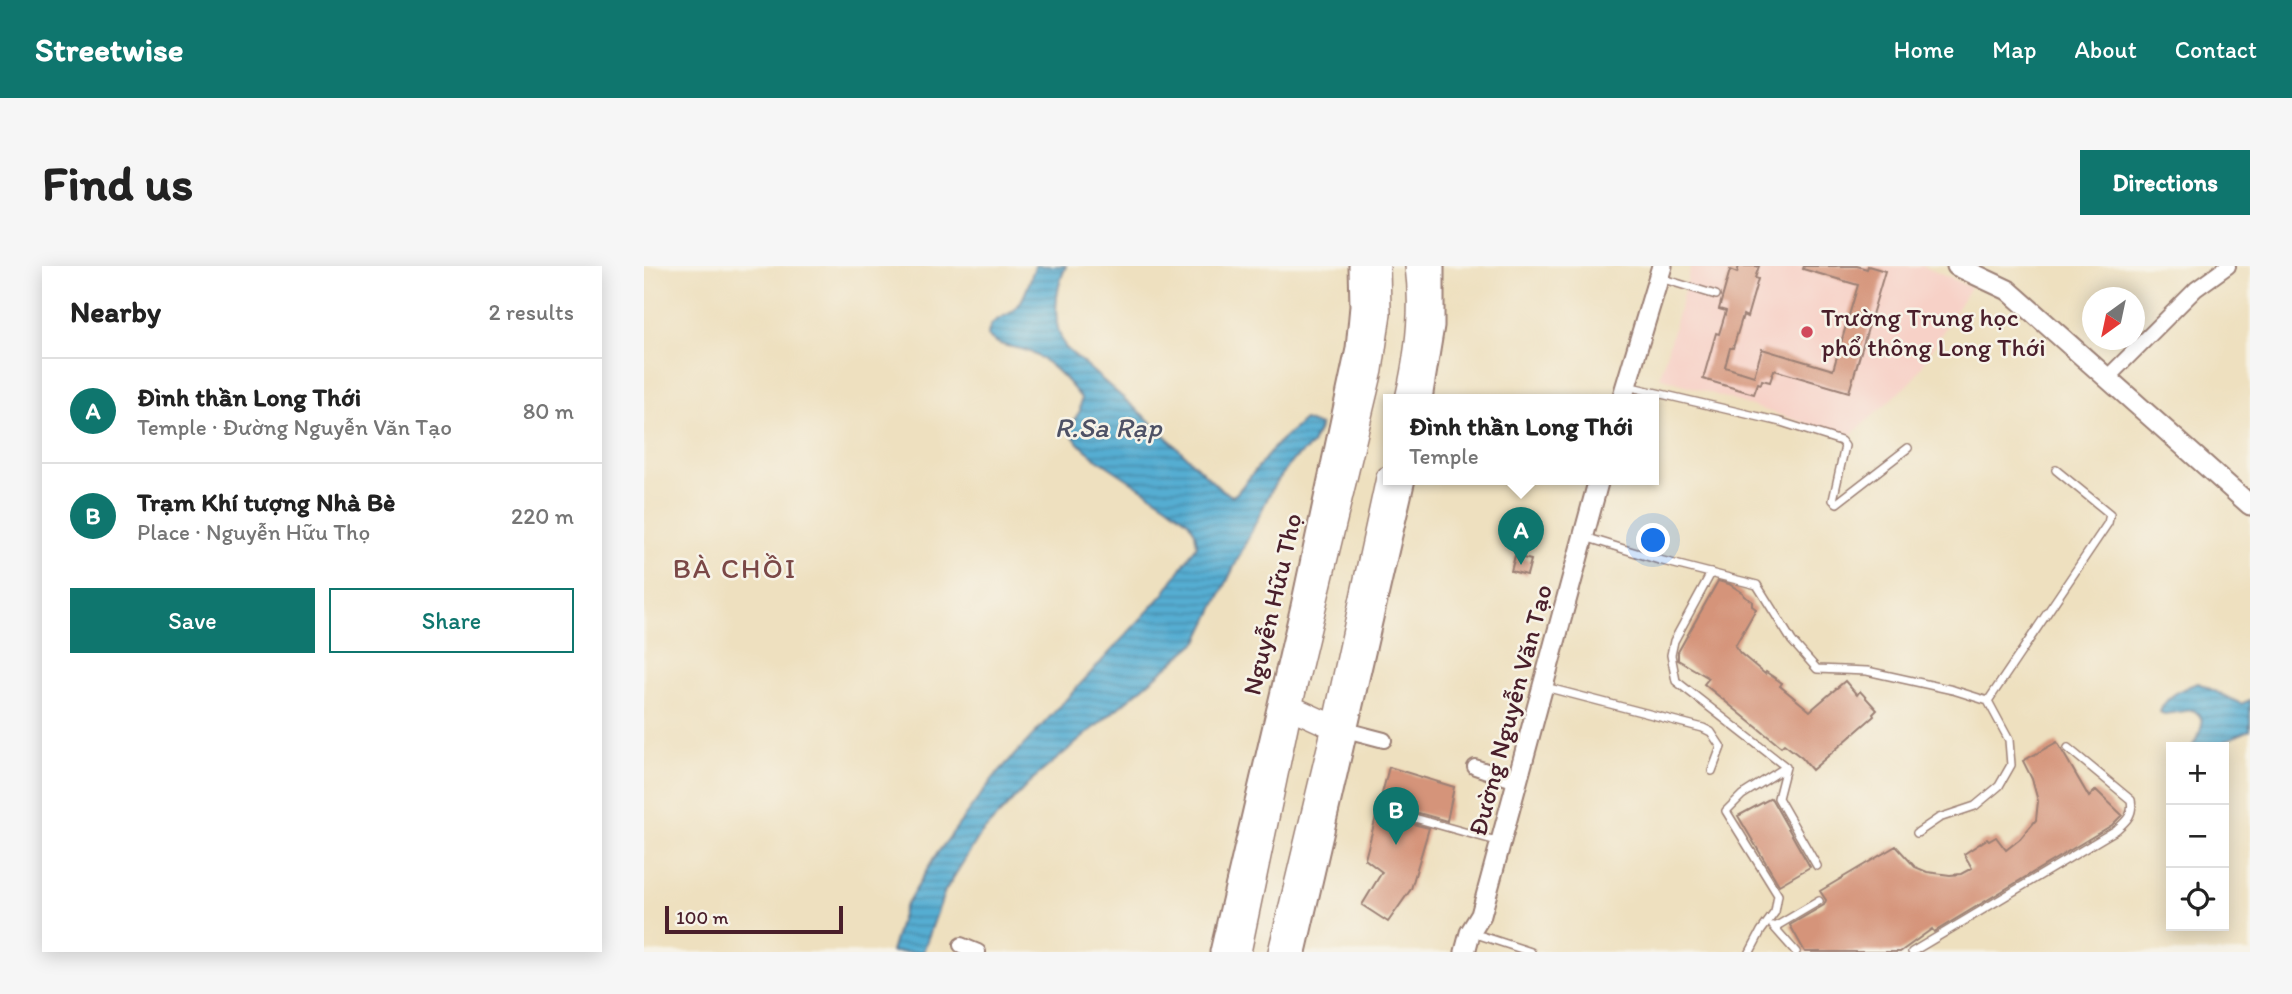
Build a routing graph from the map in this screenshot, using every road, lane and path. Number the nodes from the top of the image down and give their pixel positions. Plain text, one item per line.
1 (1359, 266) edge
2 (1378, 266) edge
3 (1417, 266) edge
4 (1434, 266) edge
5 (1957, 266) edge
6 (2213, 266) edge
7 (2228, 266) edge
8 (1660, 272) edge
9 (1716, 295) dead end
10 (2145, 328) edge
11 (2125, 350) edge
12 (2105, 375) junction
13 (1624, 392) edge
14 (1408, 394) edge
15 (1423, 394) edge
16 (1659, 399) edge
17 (1908, 448) dead end
18 (2056, 470) dead end
19 (1387, 485) edge
20 (1403, 485) edge
21 (1598, 485) edge
22 (2250, 505) edge
23 (1332, 507) junction
24 (1584, 537) junction
25 (1712, 573) junction
26 (1357, 654) junction
27 (1545, 687) junction
28 (1988, 701) junction
29 (1290, 708) junction
30 (1341, 729) junction
31 (1384, 740) dead end
32 (2068, 748) dead end
33 (1475, 767) dead end
34 (1786, 767) junction
35 (1712, 771) dead end
36 (1516, 780) junction
37 (1411, 817) dead end
38 (1917, 833) dead end
39 (1501, 842) junction
40 (1249, 864) junction
41 (1817, 866) dead end
42 (1819, 901) dead end
43 (1481, 915) junction
44 (1772, 924) junction
45 (1479, 944) edge
46 (961, 945) dead end
47 (978, 952) edge
48 (1220, 952) edge
49 (1239, 952) edge
50 (1280, 952) edge
51 (1296, 952) edge
52 (1465, 952) edge
53 (1531, 952) edge
54 (1751, 952) edge
55 (1796, 952) edge
56 (1912, 952) edge

1 - 23 main road, Nguyễn Hữu Thọ
2 - 23 main road, Nguyễn Hữu Thọ
3 - 14 main road
4 - 15 main road
5 - 12 main road
6 - 10 street
7 - 12 street
8 - 9 lane
8 - 13 main road
11 - 12 street
12 - 22 main road
16 - 17 lane
18 - 28 lane
19 - 26 main road
20 - 26 main road
21 - 24 main road, Đường Nguyễn Văn Tạo
23 - 29 main road, Nguyễn Hữu Thọ
23 - 40 main road, Nguyễn Hữu Thọ
24 - 25 lane
24 - 27 main road, Đường Nguyễn Văn Tạo
25 - 28 lane
25 - 34 lane
26 - 30 main road
27 - 35 lane
27 - 36 main road, Đường Nguyễn Văn Tạo
28 - 38 lane
29 - 30 main road
29 - 40 main road, Nguyễn Hữu Thọ
30 - 31 street
30 - 50 main road
30 - 51 main road
32 - 56 lane
33 - 36 street
34 - 41 lane
34 - 44 lane
36 - 39 main road, Đường Nguyễn Văn Tạo
37 - 39 lane
39 - 43 main road, Đường Nguyễn Văn Tạo
40 - 48 main road, Nguyễn Hữu Thọ
40 - 49 main road, Nguyễn Hữu Thọ
42 - 44 lane
43 - 45 main road, Đường Nguyễn Văn Tạo
43 - 52 main road, Đường Nguyễn Văn Tạo
44 - 54 lane
44 - 55 lane
45 - 53 lane
46 - 47 street

